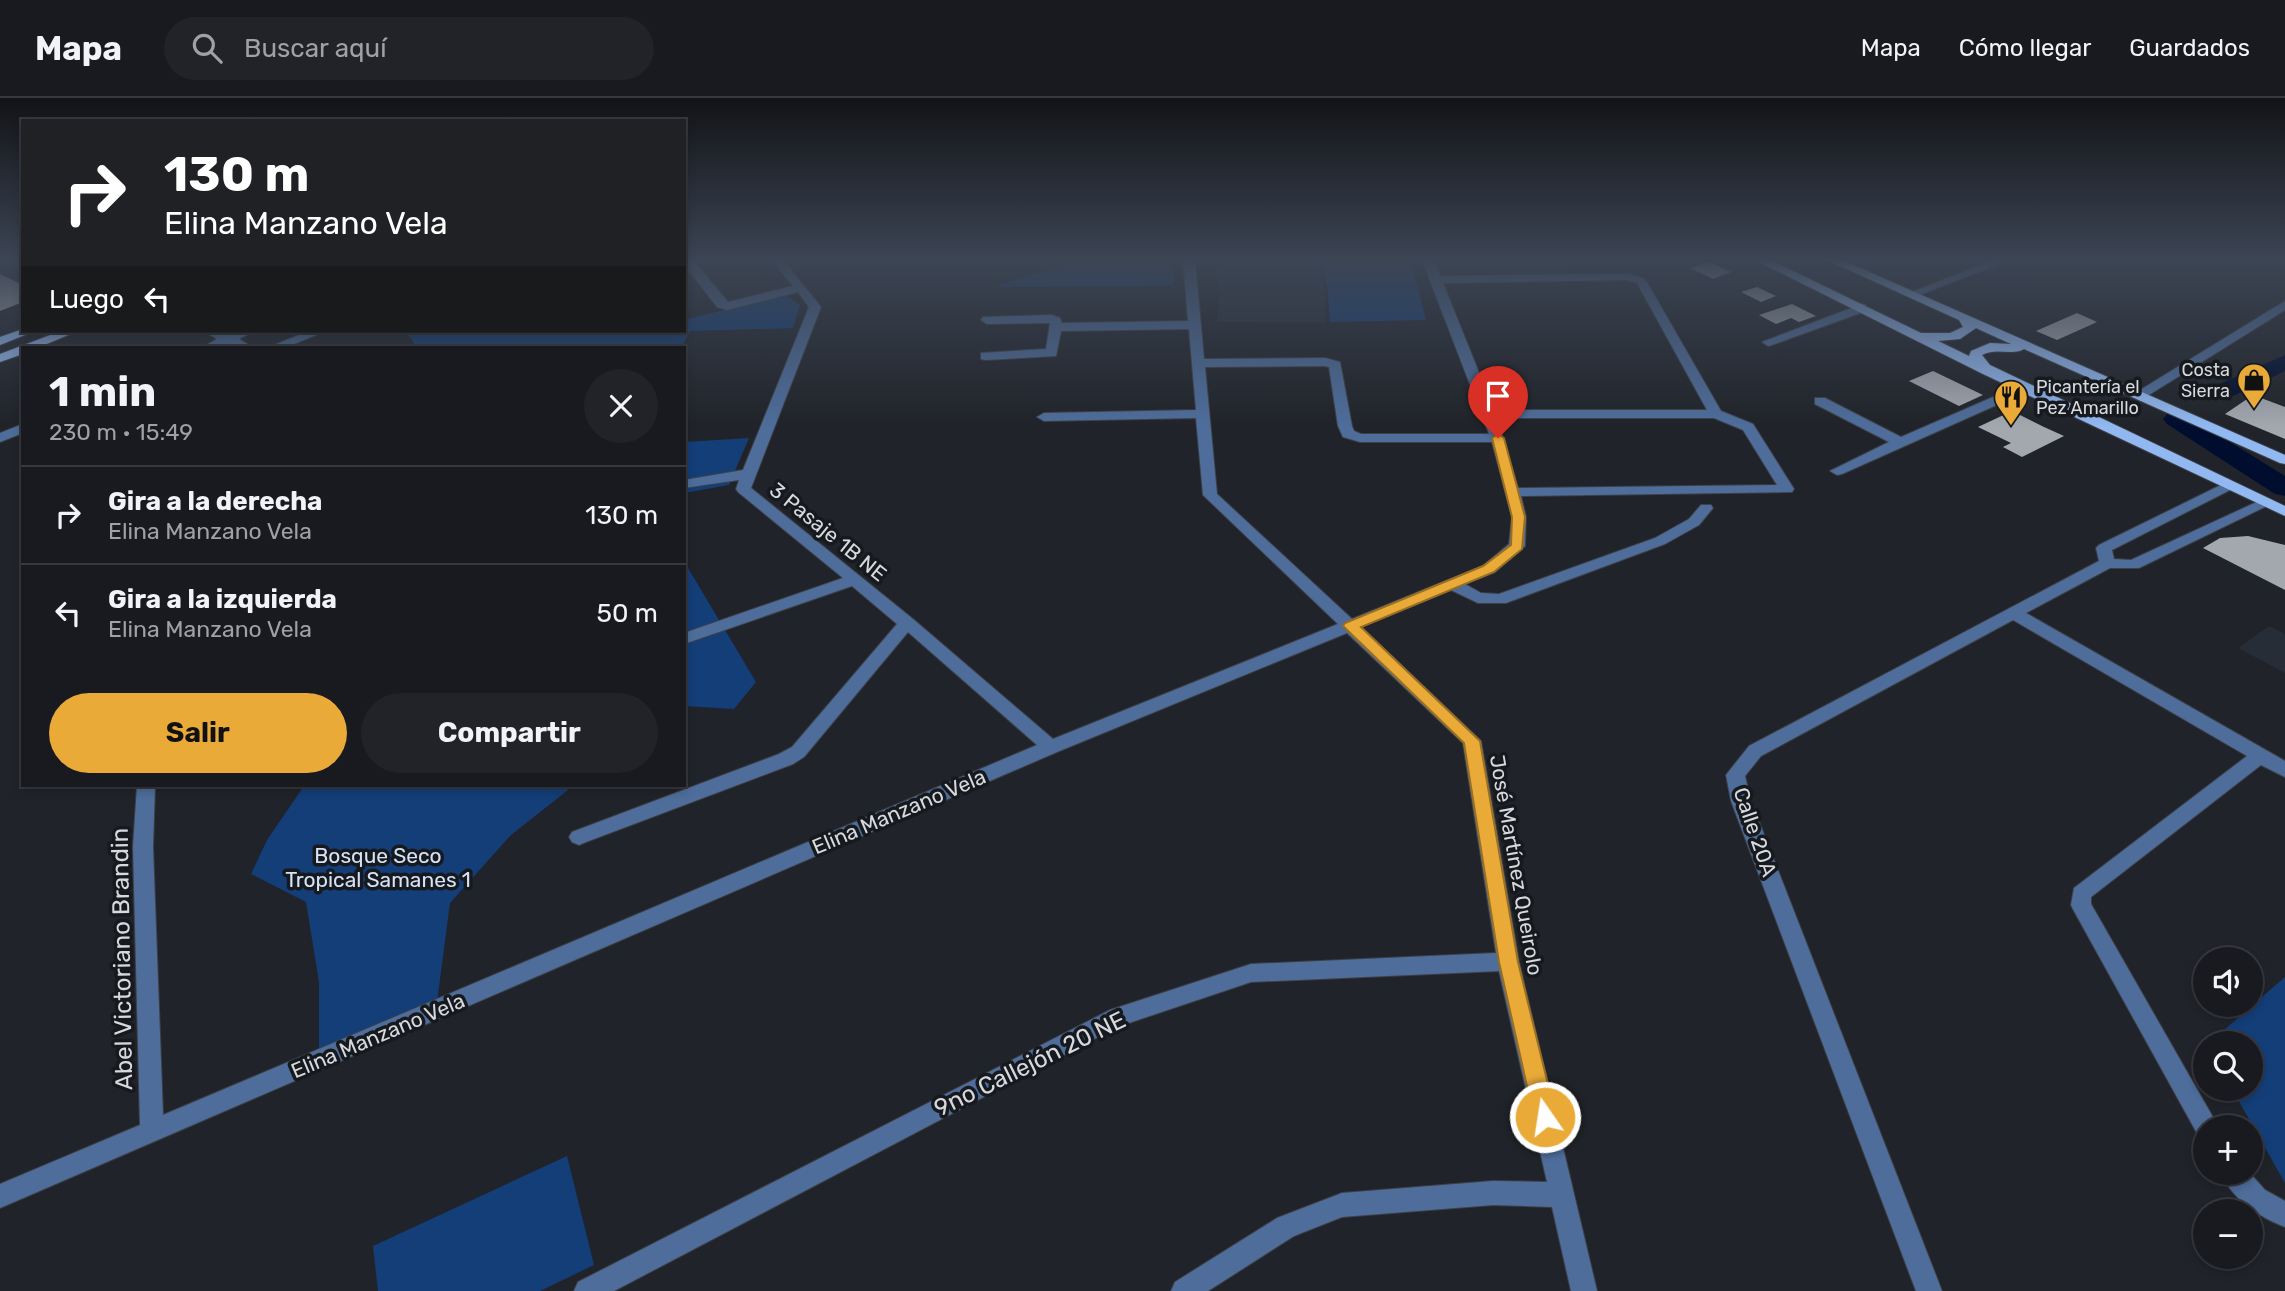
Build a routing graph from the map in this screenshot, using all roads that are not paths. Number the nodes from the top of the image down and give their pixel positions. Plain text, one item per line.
1 (811, 316) edge
2 (1195, 316) edge
3 (1451, 316) edge
4 (1661, 316) edge
5 (1841, 316) edge
6 (1877, 316) edge
7 (1958, 316) edge
8 (2268, 316) edge
9 (1963, 318) junction
10 (987, 320) dead end
11 (1196, 325) junction
12 (1896, 325) junction
13 (1055, 327) junction
14 (23, 333) edge
15 (67, 333) edge
16 (214, 333) edge
17 (243, 333) edge
18 (314, 333) edge
19 (228, 339) junction
20 (0, 341) edge
21 (1768, 342) dead end
22 (32, 346) edge
23 (212, 346) edge
24 (244, 346) edge
25 (279, 346) edge
26 (21, 350) edge
27 (985, 356) dead end
28 (0, 358) edge
29 (1201, 363) junction
30 (1990, 372) junction
31 (2100, 378) junction
32 (2023, 388) junction
33 (2139, 395) junction
34 (1820, 401) dead end
35 (1204, 414) junction
36 (1489, 414) junction
37 (1716, 414) junction
38 (1044, 417) dead end
39 (21, 429) edge
40 (0, 438) edge
41 (1498, 438) junction
42 (1899, 442) junction
43 (2285, 460) edge
44 (1837, 471) dead end
45 (748, 474) junction
46 (686, 484) edge
47 (2229, 485) junction
48 (1512, 492) junction
49 (2266, 503) junction
50 (1706, 508) dead end
51 (2285, 512) edge
52 (2107, 563) junction
53 (854, 580) junction
54 (1454, 585) junction
55 (2015, 614) junction
56 (907, 624) junction
57 (1350, 626) junction
58 (686, 638) edge
59 (1051, 747) junction
60 (2260, 755) junction
61 (2285, 770) edge
62 (146, 787) edge
63 (579, 837) dead end
64 (1508, 962) junction
65 (2199, 1115) edge
66 (152, 1132) junction
67 (2244, 1185) edge
68 (1563, 1195) junction
69 (0, 1196) edge
70 (2285, 1215) edge
71 (587, 1291) edge
72 (1184, 1291) edge
73 (1584, 1291) edge
74 (1929, 1291) edge

1 - 45 street, 3 Pasaje 1B NE
2 - 11 street, José Martínez Queirolo
3 - 36 street, Elina Manzano Vela
4 - 37 street
5 - 21 street
6 - 12 main road
7 - 9 main road
8 - 33 street
9 - 12 main road
9 - 31 main road
10 - 13 street
11 - 13 street
11 - 29 street, José Martínez Queirolo
12 - 30 main road
13 - 27 street
14 - 20 main road
15 - 22 main road
16 - 19 street
17 - 19 street
18 - 25 street
19 - 23 street
19 - 24 street
26 - 28 main road
29 - 35 street, José Martínez Queirolo
29 - 41 street
30 - 31 main road
30 - 32 main road
31 - 33 main road
32 - 42 street
32 - 47 main road
33 - 43 main road
34 - 42 street
35 - 38 street
35 - 57 street, José Martínez Queirolo
36 - 37 street
36 - 41 street, Elina Manzano Vela
37 - 48 street
39 - 40 street
41 - 48 street, Elina Manzano Vela
42 - 44 street
45 - 46 street
45 - 53 street, 3 Pasaje 1B NE
47 - 49 main road
47 - 52 street, Calle 20A
48 - 54 street, Elina Manzano Vela
49 - 51 main road
49 - 52 street, Calle 20A
50 - 54 street
52 - 55 street, Calle 20A
53 - 56 street, 3 Pasaje 1B NE
53 - 58 street
54 - 57 street, Elina Manzano Vela
55 - 60 street
55 - 74 street, Calle 20A
56 - 59 street, 3 Pasaje 1B NE
56 - 63 street
57 - 59 street, Elina Manzano Vela
57 - 64 street, José Martínez Queirolo
59 - 66 street, Elina Manzano Vela
60 - 61 street
60 - 65 street
62 - 66 street, Abel Victoriano Brandin
64 - 68 street, José Martínez Queirolo
64 - 71 street, 9no Callejón 20 NE
66 - 69 street, Elina Manzano Vela
67 - 70 street
68 - 72 street
68 - 73 street, José Martínez Queirolo

